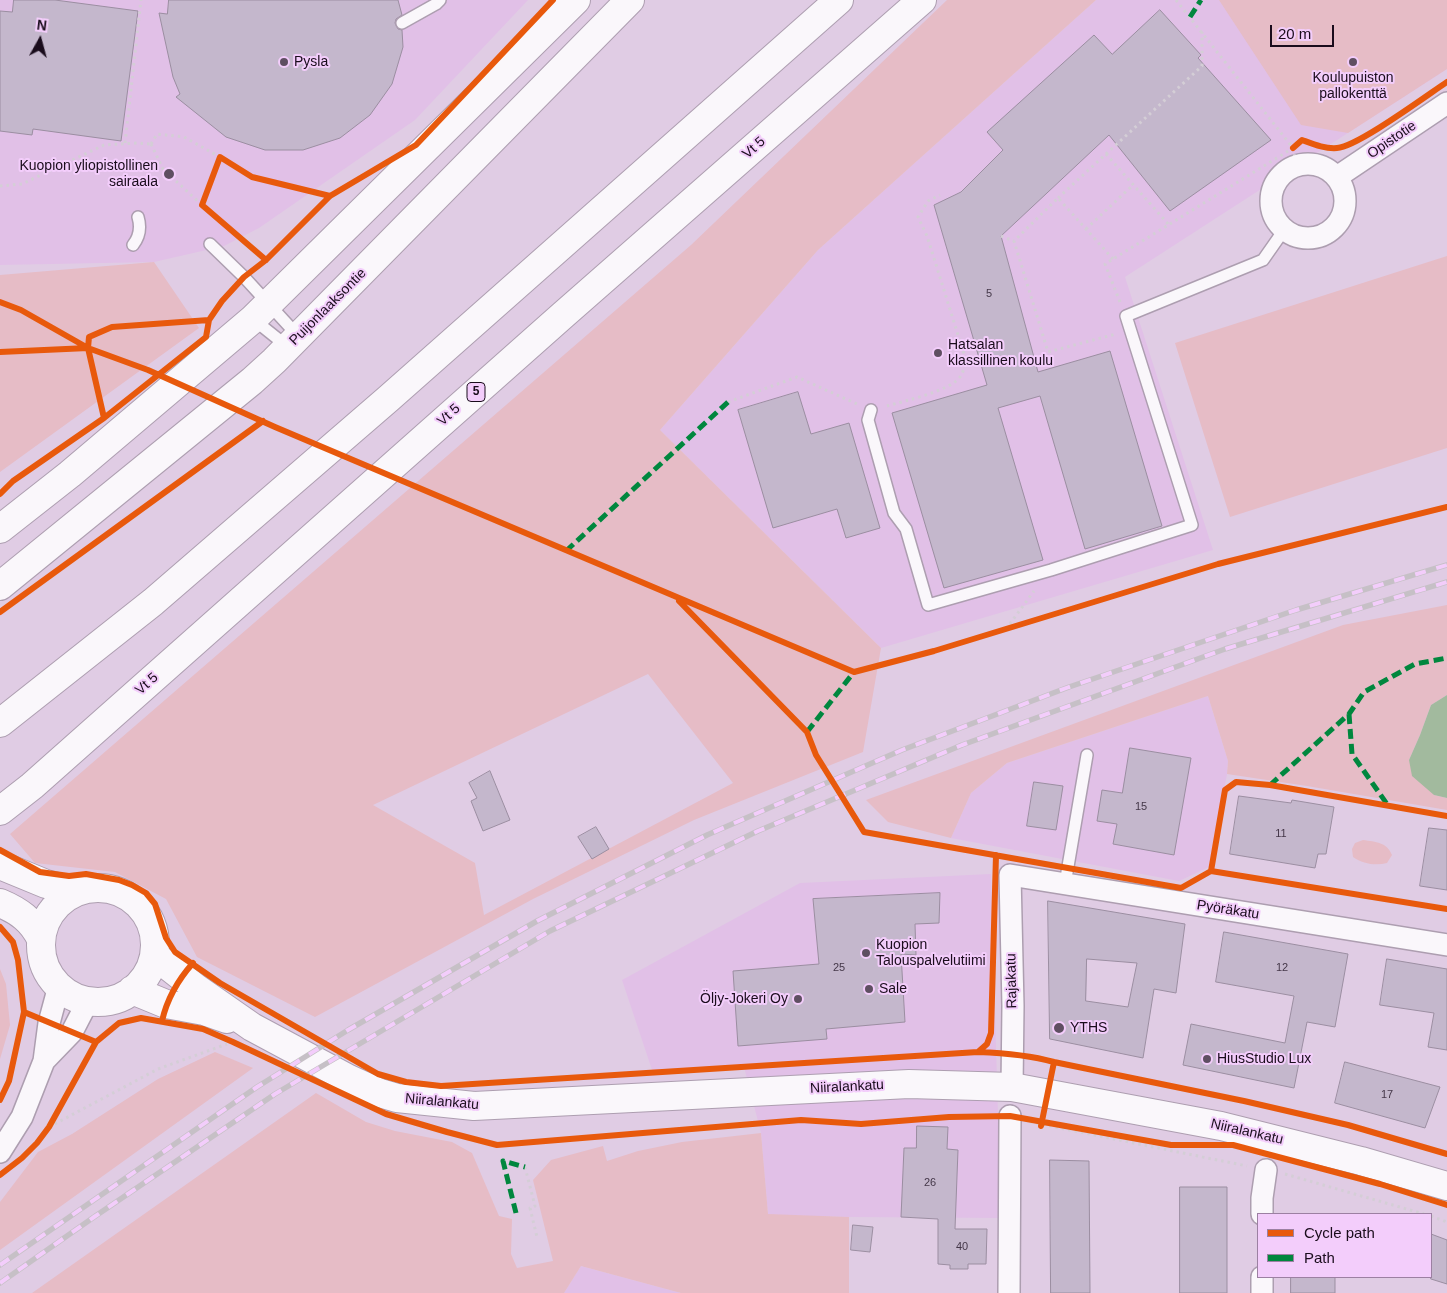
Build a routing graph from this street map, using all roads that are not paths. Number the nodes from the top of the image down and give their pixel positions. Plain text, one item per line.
1 (440, 0) edge
2 (576, 0) edge
3 (630, 0) edge
4 (839, 0) edge
5 (922, 0) edge
6 (402, 23) dead end
7 (1447, 103) edge
8 (1337, 177) junction
9 (138, 217) dead end
10 (1284, 230) junction
11 (133, 244) dead end
12 (210, 244) dead end
13 (261, 311) junction
14 (293, 342) junction
15 (871, 410) road end
16 (0, 529) edge
17 (0, 586) edge
18 (0, 723) edge
19 (1087, 755) dead end
20 (0, 811) edge
21 (0, 865) edge
22 (1010, 875) joint
23 (1065, 884) junction
24 (77, 892) junction
25 (0, 903) edge
26 (41, 939) junction
27 (1447, 945) edge
28 (154, 955) junction
29 (59, 986) junction
30 (132, 990) junction
31 (88, 1001) junction
32 (243, 1034) junction
33 (44, 1062) junction
34 (1012, 1086) junction
35 (1010, 1116) road end
36 (0, 1152) edge
37 (1266, 1170) road end
38 (1447, 1186) edge
39 (1262, 1213) edge
40 (1262, 1278) edge
41 (1009, 1293) edge
42 (1262, 1293) edge

1 - 6 lane
2 - 13 main road
3 - 14 main road, Puijonlaaksontie
4 - 18 main road
5 - 20 main road, Vt 5 / 5
7 - 8 street, Opistotie
8 - 10 street
8 - 10 street
9 - 11 lane
10 - 15 lane
12 - 13 lane
13 - 14 lane
13 - 14 lane
13 - 16 main road
14 - 17 main road, Puijonlaaksontie
19 - 23 lane
21 - 24 main road
22 - 23 street, Pyöräkatu
22 - 34 street, Rajakatu
23 - 27 street, Pyöräkatu
24 - 26 main road
24 - 28 main road
25 - 26 main road
26 - 29 main road
28 - 30 main road
28 - 32 main road, Niiralankatu
29 - 31 main road
29 - 33 street
30 - 31 main road
30 - 32 main road, Niiralankatu
31 - 33 street
32 - 34 main road, Niiralankatu
33 - 36 street
34 - 38 main road, Niiralankatu
35 - 41 street
37 - 39 street
40 - 42 street

